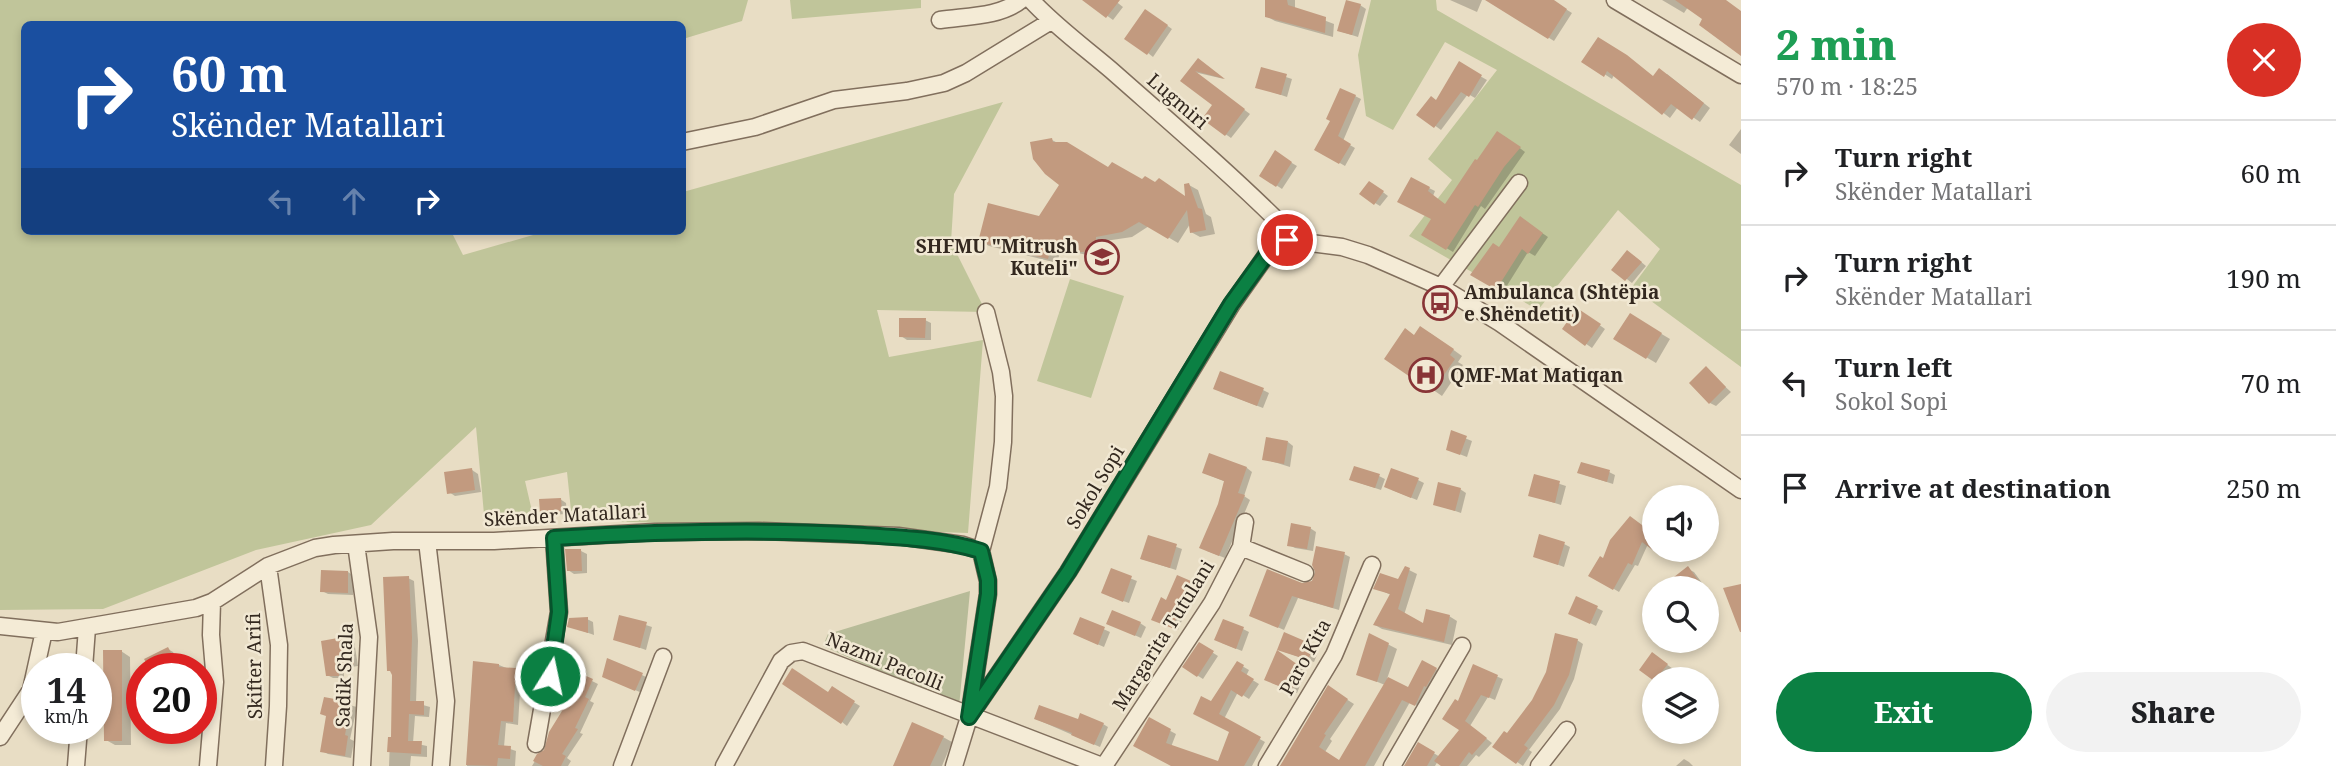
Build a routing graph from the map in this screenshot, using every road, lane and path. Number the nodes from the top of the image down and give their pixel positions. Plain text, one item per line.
1 (1021, 0) edge
2 (1031, 0) edge
3 (1615, 0) edge
4 (940, 20) dead end
5 (1051, 21) junction
6 (1741, 75) edge
7 (686, 141) edge
8 (1518, 183) dead end
9 (1287, 240) junction
10 (1441, 287) junction
11 (986, 312) dead end
12 (1741, 490) edge
13 (1245, 522) dead end
14 (554, 538) junction
15 (427, 541) junction
16 (356, 544) junction
17 (1241, 547) junction
18 (981, 551) junction
19 (1372, 565) dead end
20 (268, 566) junction
21 (1305, 573) dead end
22 (212, 602) junction
23 (0, 626) edge
24 (87, 628) junction
25 (44, 631) junction
26 (1462, 646) dead end
27 (85, 653) edge
28 (663, 657) dead end
29 (969, 717) junction
30 (1567, 730) dead end
31 (0, 737) edge
32 (78, 744) edge
33 (537, 744) dead end
34 (76, 766) edge
35 (208, 766) edge
36 (274, 766) edge
37 (362, 766) edge
38 (441, 766) edge
39 (622, 766) edge
40 (724, 766) edge
41 (954, 766) edge
42 (1103, 766) edge
43 (1267, 766) edge
44 (1392, 766) edge
45 (1539, 766) edge

1 - 4 street
2 - 5 street, Lugmiri
3 - 6 street
5 - 7 street
5 - 9 street, Lugmiri
8 - 10 street
9 - 10 street
9 - 29 street, Sokol Sopi
10 - 12 street
11 - 18 street
13 - 17 street, Margarita Tutulani
14 - 15 street, Skënder Matallari
14 - 18 street, Skënder Matallari
14 - 33 street
15 - 16 street, Skënder Matallari
15 - 38 street
16 - 20 street, Skënder Matallari
16 - 37 street, Sadik Shala
17 - 21 street
17 - 42 street, Margarita Tutulani
18 - 29 street
19 - 43 street, Paro Kita
20 - 22 street, Skënder Matallari
20 - 36 street, Skifter Arifi
22 - 24 street, Skënder Matallari
22 - 35 street
23 - 25 street, Skënder Matallari
24 - 25 street, Skënder Matallari
24 - 27 street
25 - 31 street
26 - 44 street
28 - 39 street
29 - 40 street, Nazmi Pacolli
29 - 41 street, Sokol Sopi
29 - 42 street
30 - 45 street
32 - 34 street

